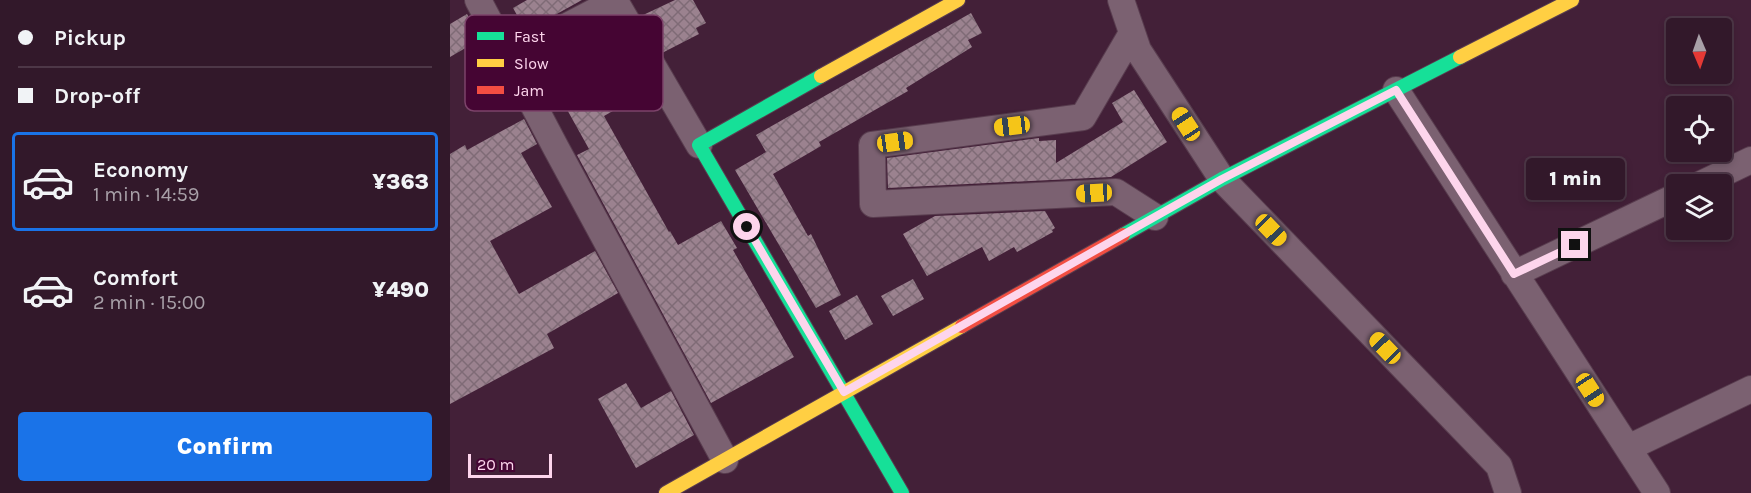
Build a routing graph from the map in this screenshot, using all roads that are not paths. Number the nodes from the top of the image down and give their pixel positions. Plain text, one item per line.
1 (478, 0) edge
2 (958, 0) edge
3 (1122, 0) edge
4 (1572, 0) edge
5 (486, 15) edge
6 (588, 15) edge
7 (623, 15) edge
8 (1132, 33) junction
9 (663, 83) edge
10 (1396, 90) junction
11 (537, 111) edge
12 (699, 145) junction
13 (1751, 160) edge
14 (1722, 174) edge
15 (1222, 179) junction
16 (1666, 201) edge
17 (1155, 217) junction
18 (1514, 274) junction
19 (1751, 389) edge
20 (844, 392) junction
21 (1628, 448) junction
22 (725, 460) junction
23 (666, 493) edge
24 (902, 493) edge
25 (1508, 493) edge
26 (1657, 493) edge

1 - 5 street
2 - 12 street
3 - 8 street
4 - 10 street
6 - 7 street
8 - 15 street
8 - 17 street
9 - 12 street
10 - 15 street
10 - 18 street
11 - 22 street
12 - 20 street
13 - 14 street
15 - 17 street
15 - 25 street
16 - 18 street
17 - 20 street
18 - 21 street
19 - 21 street
20 - 22 street
20 - 24 street
21 - 26 street
22 - 23 street

